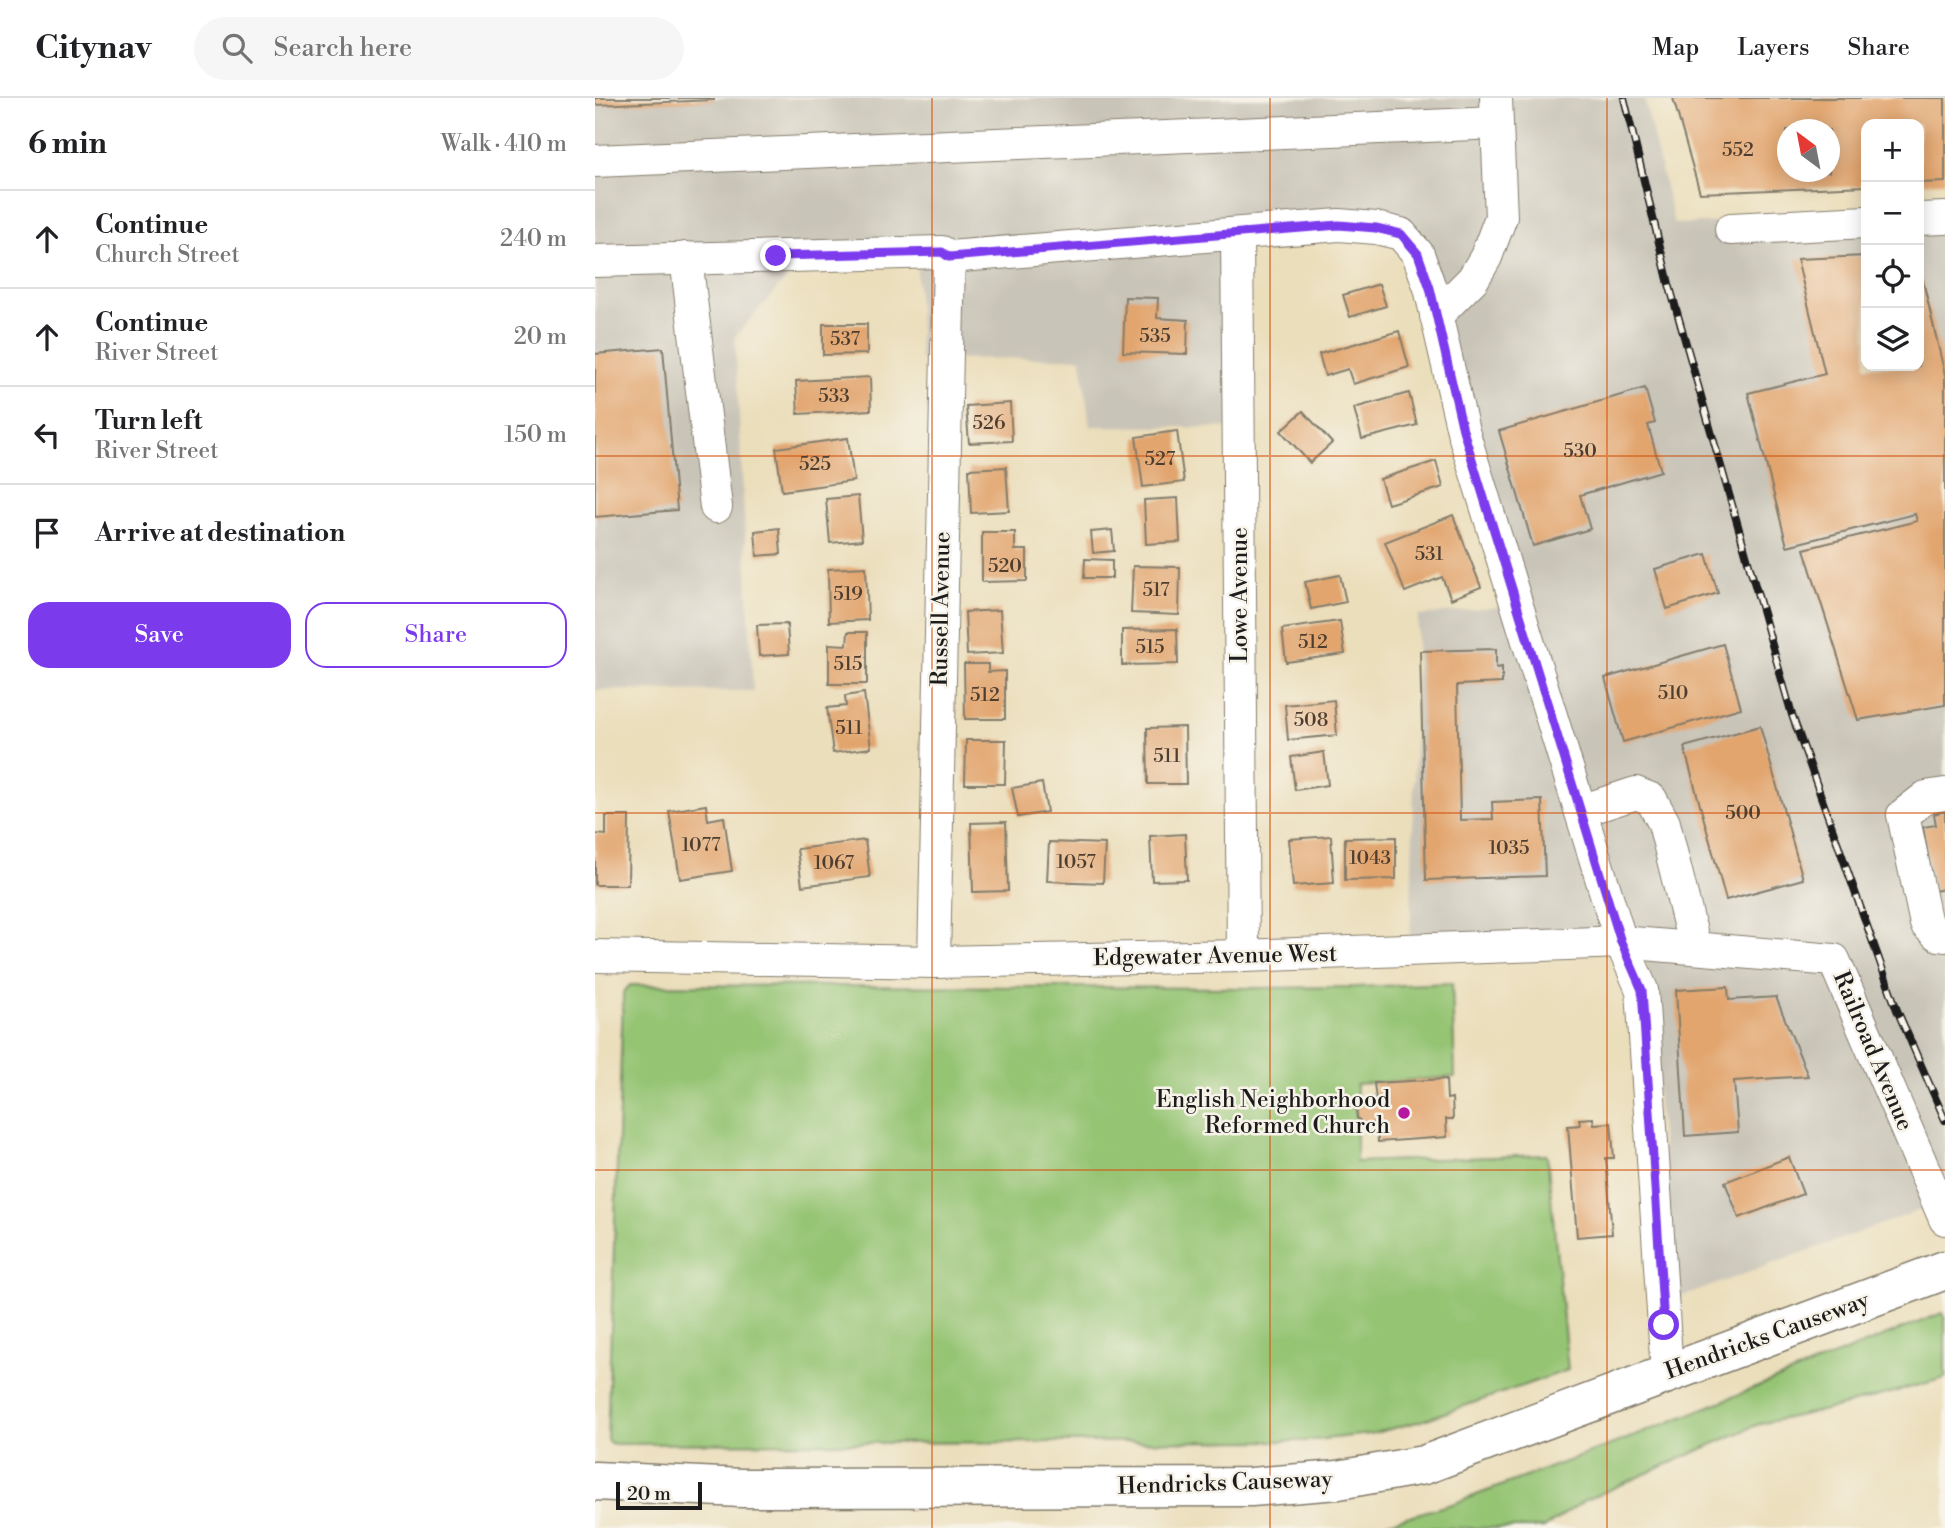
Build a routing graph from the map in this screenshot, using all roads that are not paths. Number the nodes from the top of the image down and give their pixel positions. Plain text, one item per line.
1 (1496, 110) edge
2 (595, 161) edge
3 (1945, 218) edge
4 (1924, 219) edge
5 (1861, 222) edge
6 (1731, 229) dead end
7 (1237, 234) junction
8 (949, 257) junction
9 (686, 258) junction
10 (595, 261) edge
11 (1436, 316) junction
12 (716, 508) dead end
13 (1945, 794) edge
14 (1581, 811) junction
15 (1945, 936) edge
16 (1621, 942) junction
17 (1695, 948) junction
18 (595, 956) edge
19 (1243, 957) junction
20 (1834, 960) joint
21 (934, 962) junction
22 (1945, 1219) edge
23 (1931, 1276) edge
24 (1667, 1373) junction
25 (595, 1482) edge

1 - 2 street
1 - 11 street
3 - 4 street
5 - 6 street
7 - 8 street
7 - 11 street
7 - 19 street, Lowe Avenue
8 - 9 street
8 - 21 street, Russell Avenue
9 - 10 street
9 - 12 street
11 - 14 street
13 - 15 street
14 - 16 street
14 - 17 street
16 - 17 street, Edgewater Avenue West
16 - 19 street, Edgewater Avenue West
16 - 24 street
17 - 20 street, Edgewater Avenue West
18 - 21 street, Edgewater Avenue West
19 - 21 street, Edgewater Avenue West
20 - 22 street, Railroad Avenue
23 - 24 main road, Hendricks Causeway
24 - 25 main road, Hendricks Causeway

